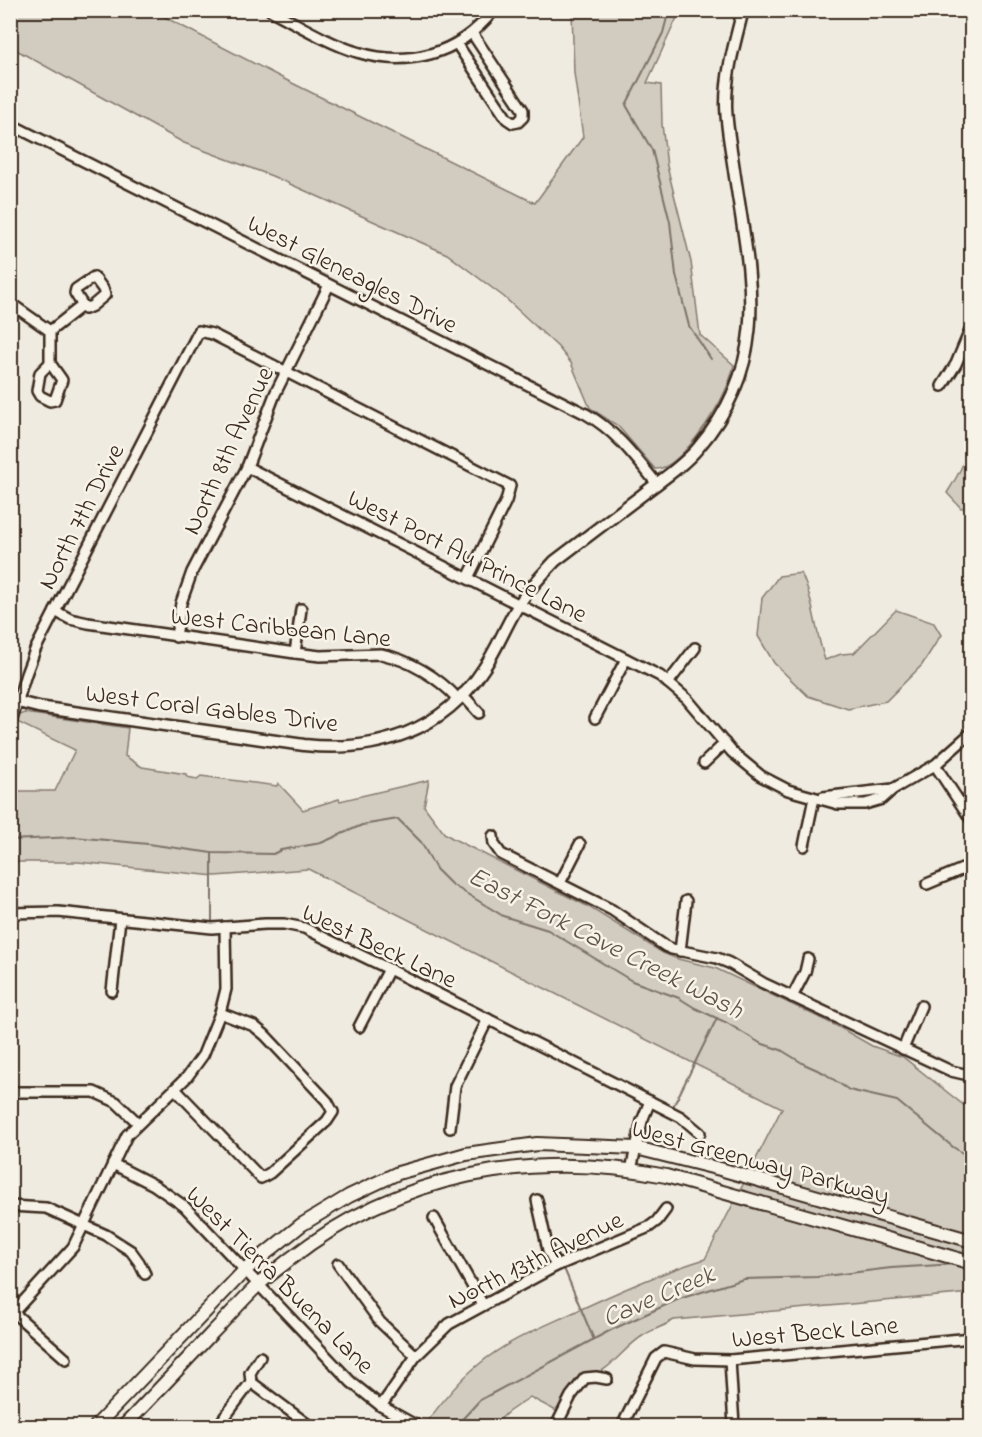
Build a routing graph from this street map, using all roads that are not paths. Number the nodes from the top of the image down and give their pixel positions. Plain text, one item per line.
1 (270, 10) edge
2 (494, 10) edge
3 (743, 10) edge
4 (472, 33) junction
5 (457, 44) junction
6 (10, 124) edge
7 (329, 285) junction
8 (10, 303) edge
9 (82, 305) dead end
10 (972, 326) edge
11 (50, 331) junction
12 (50, 363) dead end
13 (286, 371) junction
14 (942, 386) dead end
15 (247, 467) junction
16 (657, 484) junction
17 (468, 578) junction
18 (519, 604) junction
19 (301, 609) dead end
20 (55, 611) junction
21 (176, 637) junction
22 (695, 648) dead end
23 (295, 653) junction
24 (626, 659) junction
25 (668, 683) junction
26 (460, 697) junction
27 (14, 701) edge
28 (479, 713) dead end
29 (595, 718) dead end
30 (10, 726) edge
31 (972, 732) edge
32 (725, 743) junction
33 (704, 763) dead end
34 (935, 765) junction
35 (814, 798) junction
36 (972, 821) edge
37 (494, 836) dead end
38 (580, 844) dead end
39 (804, 846) dead end
40 (972, 865) edge
41 (560, 883) junction
42 (927, 884) dead end
43 (686, 901) dead end
44 (10, 913) edge
45 (120, 919) junction
46 (225, 927) junction
47 (680, 951) junction
48 (807, 959) dead end
49 (388, 969) junction
50 (112, 991) dead end
51 (792, 997) junction
52 (921, 1006) dead end
53 (220, 1013) junction
54 (488, 1019) junction
55 (359, 1027) dead end
56 (903, 1049) junction
57 (972, 1071) edge
58 (175, 1089) junction
59 (10, 1092) edge
60 (650, 1101) junction
61 (138, 1123) junction
62 (450, 1128) dead end
63 (700, 1133) dead end
64 (636, 1148) junction
65 (112, 1164) junction
66 (631, 1170) junction
67 (537, 1200) dead end
68 (10, 1206) edge
69 (666, 1209) dead end
70 (434, 1218) dead end
71 (85, 1225) junction
72 (972, 1241) edge
73 (972, 1263) edge
74 (338, 1264) dead end
75 (556, 1266) junction
76 (245, 1270) junction
77 (145, 1274) dead end
78 (259, 1284) junction
79 (483, 1305) junction
80 (12, 1314) edge
81 (972, 1338) edge
82 (416, 1356) junction
83 (260, 1357) dead end
84 (66, 1359) dead end
85 (730, 1360) junction
86 (607, 1379) dead end
87 (251, 1382) junction
88 (381, 1406) junction
89 (96, 1426) edge
90 (124, 1426) edge
91 (218, 1426) edge
92 (310, 1426) edge
93 (417, 1426) edge
94 (556, 1426) edge
95 (622, 1426) edge
96 (734, 1426) edge

1 - 5 street
2 - 4 street
3 - 16 street, West Coral Gables Drive
4 - 5 street
4 - 5 street
6 - 7 street, West Gleneagles Drive
7 - 13 street, North 8th Avenue
7 - 16 street, West Gleneagles Drive
8 - 11 street
9 - 11 street
10 - 14 street
11 - 12 street
13 - 15 street, North 8th Avenue
13 - 17 street
13 - 20 street, North 7th Drive
15 - 17 street, West Port Au Prince Lane
15 - 21 street, North 8th Avenue
16 - 18 street, West Coral Gables Drive
17 - 18 street, West Port Au Prince Lane
18 - 24 street, West Port Au Prince Lane
18 - 26 street, West Coral Gables Drive
19 - 23 street
20 - 21 street, West Caribbean Lane
20 - 27 street, North 7th Drive
21 - 23 street, West Caribbean Lane
22 - 25 street
23 - 26 street, West Caribbean Lane
24 - 25 street, West Port Au Prince Lane
24 - 29 street
25 - 32 street, West Port Au Prince Lane
26 - 27 street, West Coral Gables Drive
26 - 28 street, West Caribbean Lane
27 - 30 street, North 7th Drive
31 - 34 street, West Port Au Prince Lane
32 - 33 street
32 - 35 street, West Port Au Prince Lane
34 - 35 street, West Port Au Prince Lane
34 - 36 street
35 - 39 street
37 - 41 street
38 - 41 street
40 - 42 street
41 - 47 street
43 - 47 street
44 - 45 street, West Beck Lane
45 - 46 street, West Beck Lane
45 - 50 street
46 - 49 street, West Beck Lane
46 - 53 street
47 - 51 street
48 - 51 street
49 - 54 street, West Beck Lane
49 - 55 street
51 - 56 street
52 - 56 street
53 - 58 street
53 - 58 street
54 - 60 street, West Beck Lane
54 - 62 street
56 - 57 street
58 - 61 street
59 - 61 street
60 - 63 street, West Beck Lane
60 - 64 street
61 - 65 street
64 - 66 street
64 - 72 main road, West Greenway Parkway
64 - 76 main road, West Greenway Parkway
65 - 71 street
65 - 76 street, West Tierra Buena Lane
66 - 73 main road, West Greenway Parkway
66 - 78 main road, West Greenway Parkway
67 - 75 street
68 - 71 street
69 - 75 street, North 13th Avenue
70 - 79 street
71 - 77 street
71 - 80 street
74 - 82 street
75 - 79 street, North 13th Avenue
76 - 78 street, West Tierra Buena Lane
76 - 89 main road, West Greenway Parkway
78 - 88 street, West Tierra Buena Lane
78 - 90 main road, West Greenway Parkway
79 - 82 street, North 13th Avenue
80 - 84 street
81 - 85 street, West Beck Lane
82 - 88 street, North 13th Avenue
83 - 87 street
85 - 95 street, West Beck Lane
85 - 96 street
86 - 94 street
87 - 91 street
87 - 92 street
88 - 93 street, West Tierra Buena Lane

